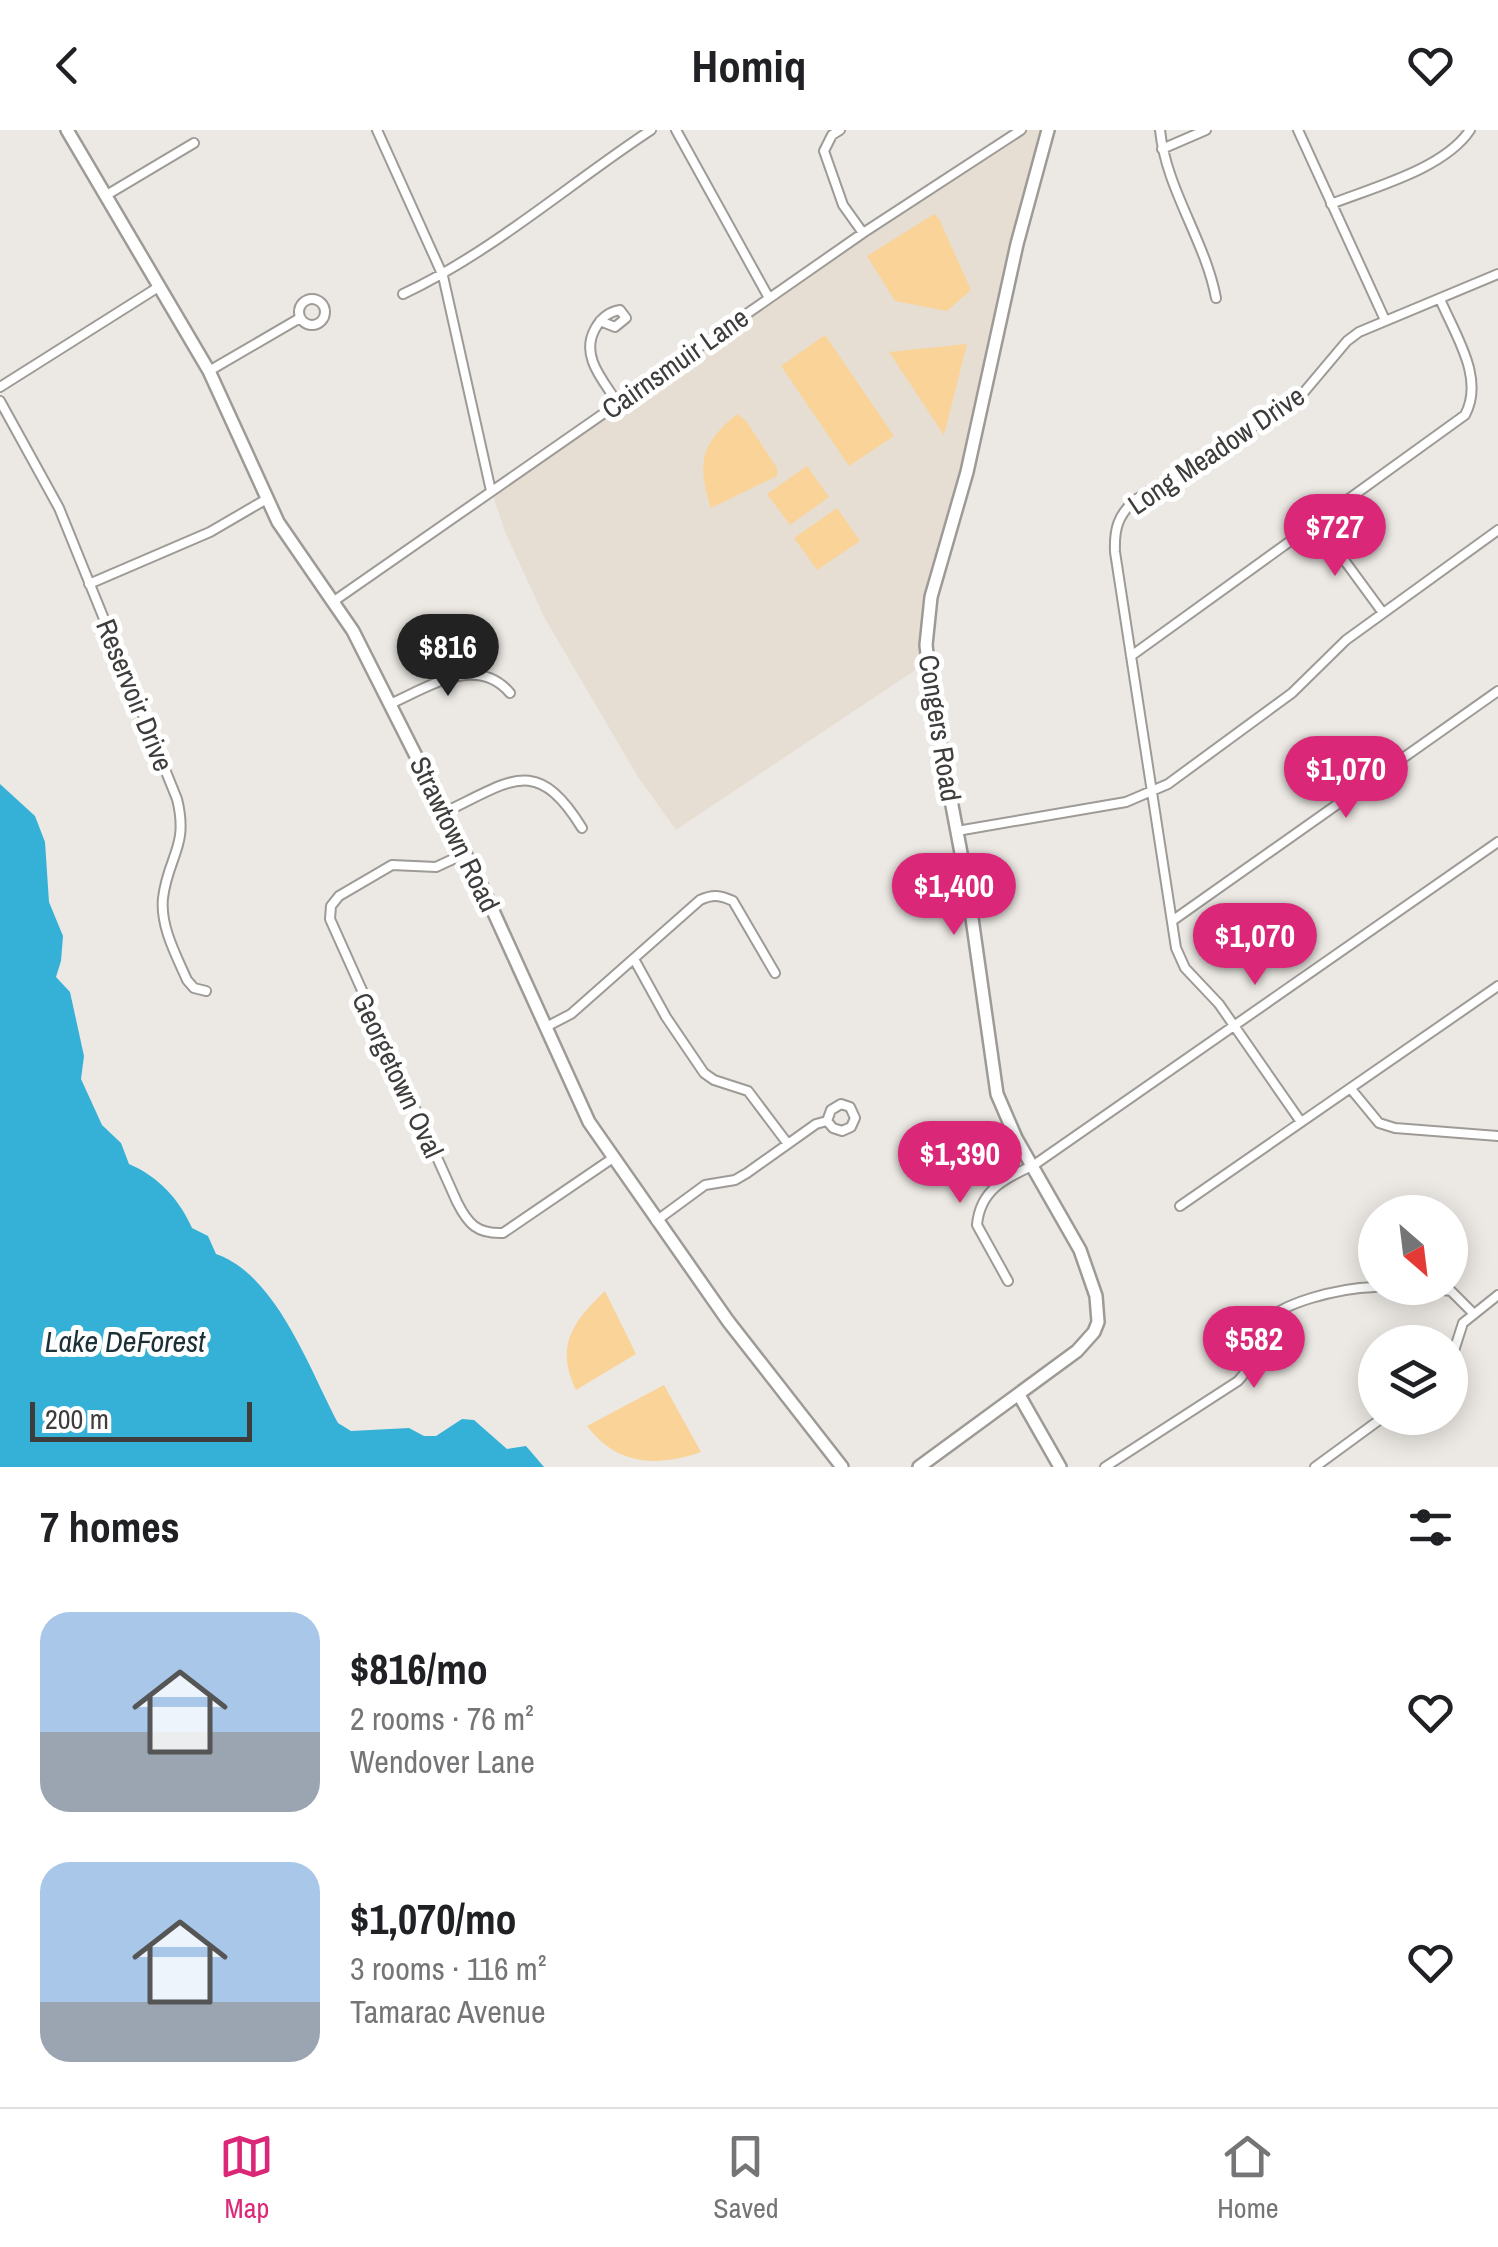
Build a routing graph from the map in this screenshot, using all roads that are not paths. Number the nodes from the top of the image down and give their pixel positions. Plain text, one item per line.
1 (66, 130) edge
2 (377, 130) edge
3 (652, 130) edge
4 (676, 130) edge
5 (840, 130) edge
6 (1021, 130) edge
7 (1048, 130) edge
8 (1160, 130) edge
9 (1206, 130) edge
10 (1298, 130) edge
11 (1470, 130) edge
12 (194, 143) dead end
13 (1162, 149) junction
14 (105, 196) junction
15 (1332, 204) junction
16 (863, 233) junction
17 (1498, 274) edge
18 (442, 276) junction
19 (160, 286) junction
20 (402, 294) dead end
21 (769, 298) junction
22 (1216, 298) dead end
23 (1440, 299) junction
24 (300, 318) dead end
25 (1385, 320) junction
26 (600, 322) dead end
27 (208, 371) junction
28 (0, 386) edge
29 (0, 401) edge
30 (617, 402) junction
31 (491, 491) junction
32 (265, 500) junction
33 (1317, 522) junction
34 (1498, 530) edge
35 (89, 584) junction
36 (334, 601) junction
37 (1383, 613) junction
38 (1131, 656) junction
39 (1498, 690) edge
40 (510, 693) dead end
41 (390, 704) junction
42 (1152, 792) junction
43 (445, 812) junction
44 (582, 828) dead end
45 (957, 832) junction
46 (1498, 842) edge
47 (464, 854) junction
48 (1172, 921) junction
49 (634, 959) junction
50 (774, 973) dead end
51 (1498, 986) edge
52 (206, 991) dead end
53 (1234, 1025) junction
54 (546, 1027) junction
55 (1351, 1089) junction
56 (828, 1121) dead end
57 (1301, 1122) junction
58 (1498, 1136) edge
59 (788, 1144) junction
60 (613, 1158) junction
61 (1034, 1165) junction
62 (1180, 1206) dead end
63 (656, 1221) junction
64 (1008, 1281) dead end
65 (1358, 1289) edge
66 (1498, 1294) edge
67 (1465, 1305) edge
68 (1473, 1313) junction
69 (1465, 1325) edge
70 (1019, 1395) junction
71 (1359, 1435) edge
72 (842, 1467) edge
73 (919, 1467) edge
74 (1060, 1467) edge
75 (1105, 1467) edge
76 (1316, 1467) edge

1 - 14 street, Strawtown Road
2 - 18 street
3 - 18 street
4 - 21 street
5 - 16 street
6 - 16 street, Cairnsmuir Lane
7 - 45 street, Congers Road
8 - 13 street
9 - 13 street
10 - 15 street
11 - 15 street
12 - 14 street
13 - 22 street
14 - 19 street, Strawtown Road
15 - 25 street
16 - 21 street, Cairnsmuir Lane
17 - 23 street, Long Meadow Drive
18 - 20 street
18 - 31 street
19 - 27 street, Strawtown Road
19 - 28 street
21 - 30 street, Cairnsmuir Lane
23 - 25 street, Long Meadow Drive
23 - 33 street
24 - 27 street
25 - 38 street, Long Meadow Drive
26 - 30 street
27 - 32 street, Strawtown Road
29 - 35 street, Reservoir Drive
30 - 31 street, Cairnsmuir Lane
31 - 36 street, Cairnsmuir Lane
32 - 35 street
32 - 36 street, Strawtown Road
33 - 37 street
33 - 38 street
34 - 37 street
35 - 52 street, Reservoir Drive
36 - 41 street, Strawtown Road
37 - 42 street
38 - 42 street, Long Meadow Drive
39 - 48 street
40 - 41 street
41 - 43 street, Strawtown Road
42 - 45 street
42 - 48 street, Long Meadow Drive
43 - 44 street
43 - 47 street, Strawtown Road
45 - 61 street, Congers Road
46 - 53 street
47 - 54 street, Strawtown Road
47 - 60 street, Georgetown Oval
48 - 53 street, Long Meadow Drive
49 - 50 street
49 - 54 street
49 - 59 street
51 - 55 street
53 - 57 street, Long Meadow Drive
53 - 61 street
54 - 60 street, Strawtown Road
55 - 57 street
55 - 58 street
56 - 59 street
57 - 62 street
59 - 63 street
60 - 63 street, Strawtown Road
61 - 64 street
61 - 70 street, Congers Road
63 - 72 street, Strawtown Road
65 - 75 street
66 - 68 street
67 - 68 street
68 - 69 street
70 - 73 street, Congers Road
70 - 74 street
71 - 76 street

